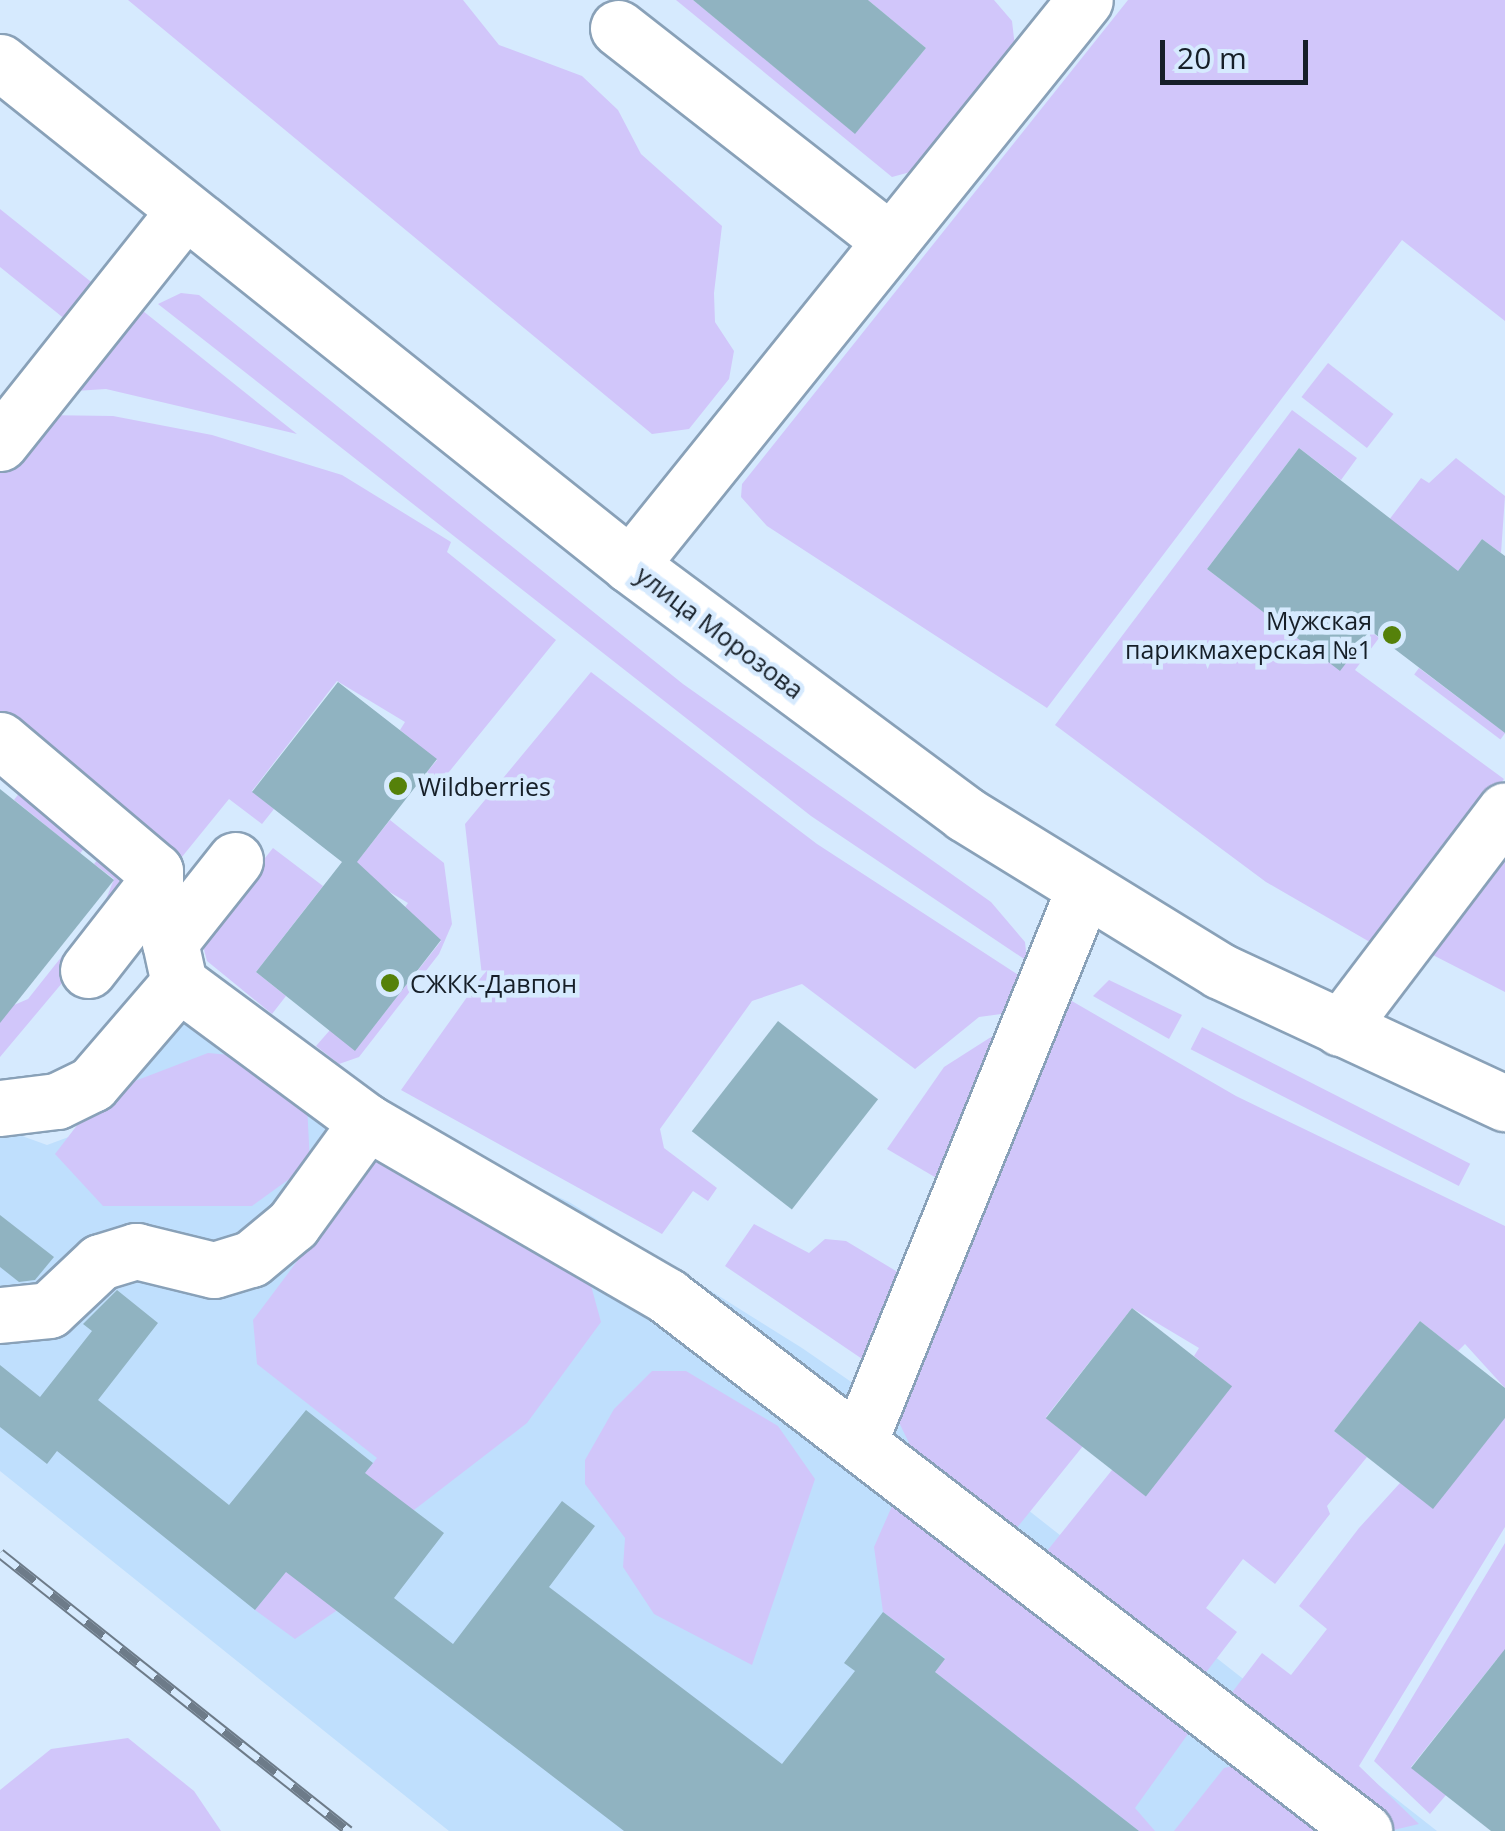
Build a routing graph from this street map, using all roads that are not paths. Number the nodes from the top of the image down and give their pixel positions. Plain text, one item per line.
1 (1057, 10) edge
2 (618, 28) dead end
3 (0, 62) edge
4 (184, 212) junction
5 (891, 241) junction
6 (0, 443) edge
7 (630, 566) junction
8 (0, 740) edge
9 (1505, 811) edge
10 (235, 860) dead end
11 (1084, 889) junction
12 (88, 970) dead end
13 (179, 983) junction
14 (1340, 1028) junction
15 (1505, 1103) edge
16 (0, 1108) edge
17 (366, 1122) junction
18 (0, 1315) edge
19 (861, 1436) junction
20 (1364, 1831) edge

1 - 5 main road
2 - 5 main road
3 - 4 main road, улица Морозова
4 - 6 main road
4 - 7 main road, улица Морозова
5 - 7 main road
7 - 11 main road, улица Морозова
8 - 12 main road
9 - 14 main road
10 - 13 main road
11 - 14 main road, улица Морозова
11 - 19 main road
13 - 16 main road
13 - 17 main road
14 - 15 main road, улица Морозова
17 - 18 main road
17 - 19 main road
19 - 20 main road

